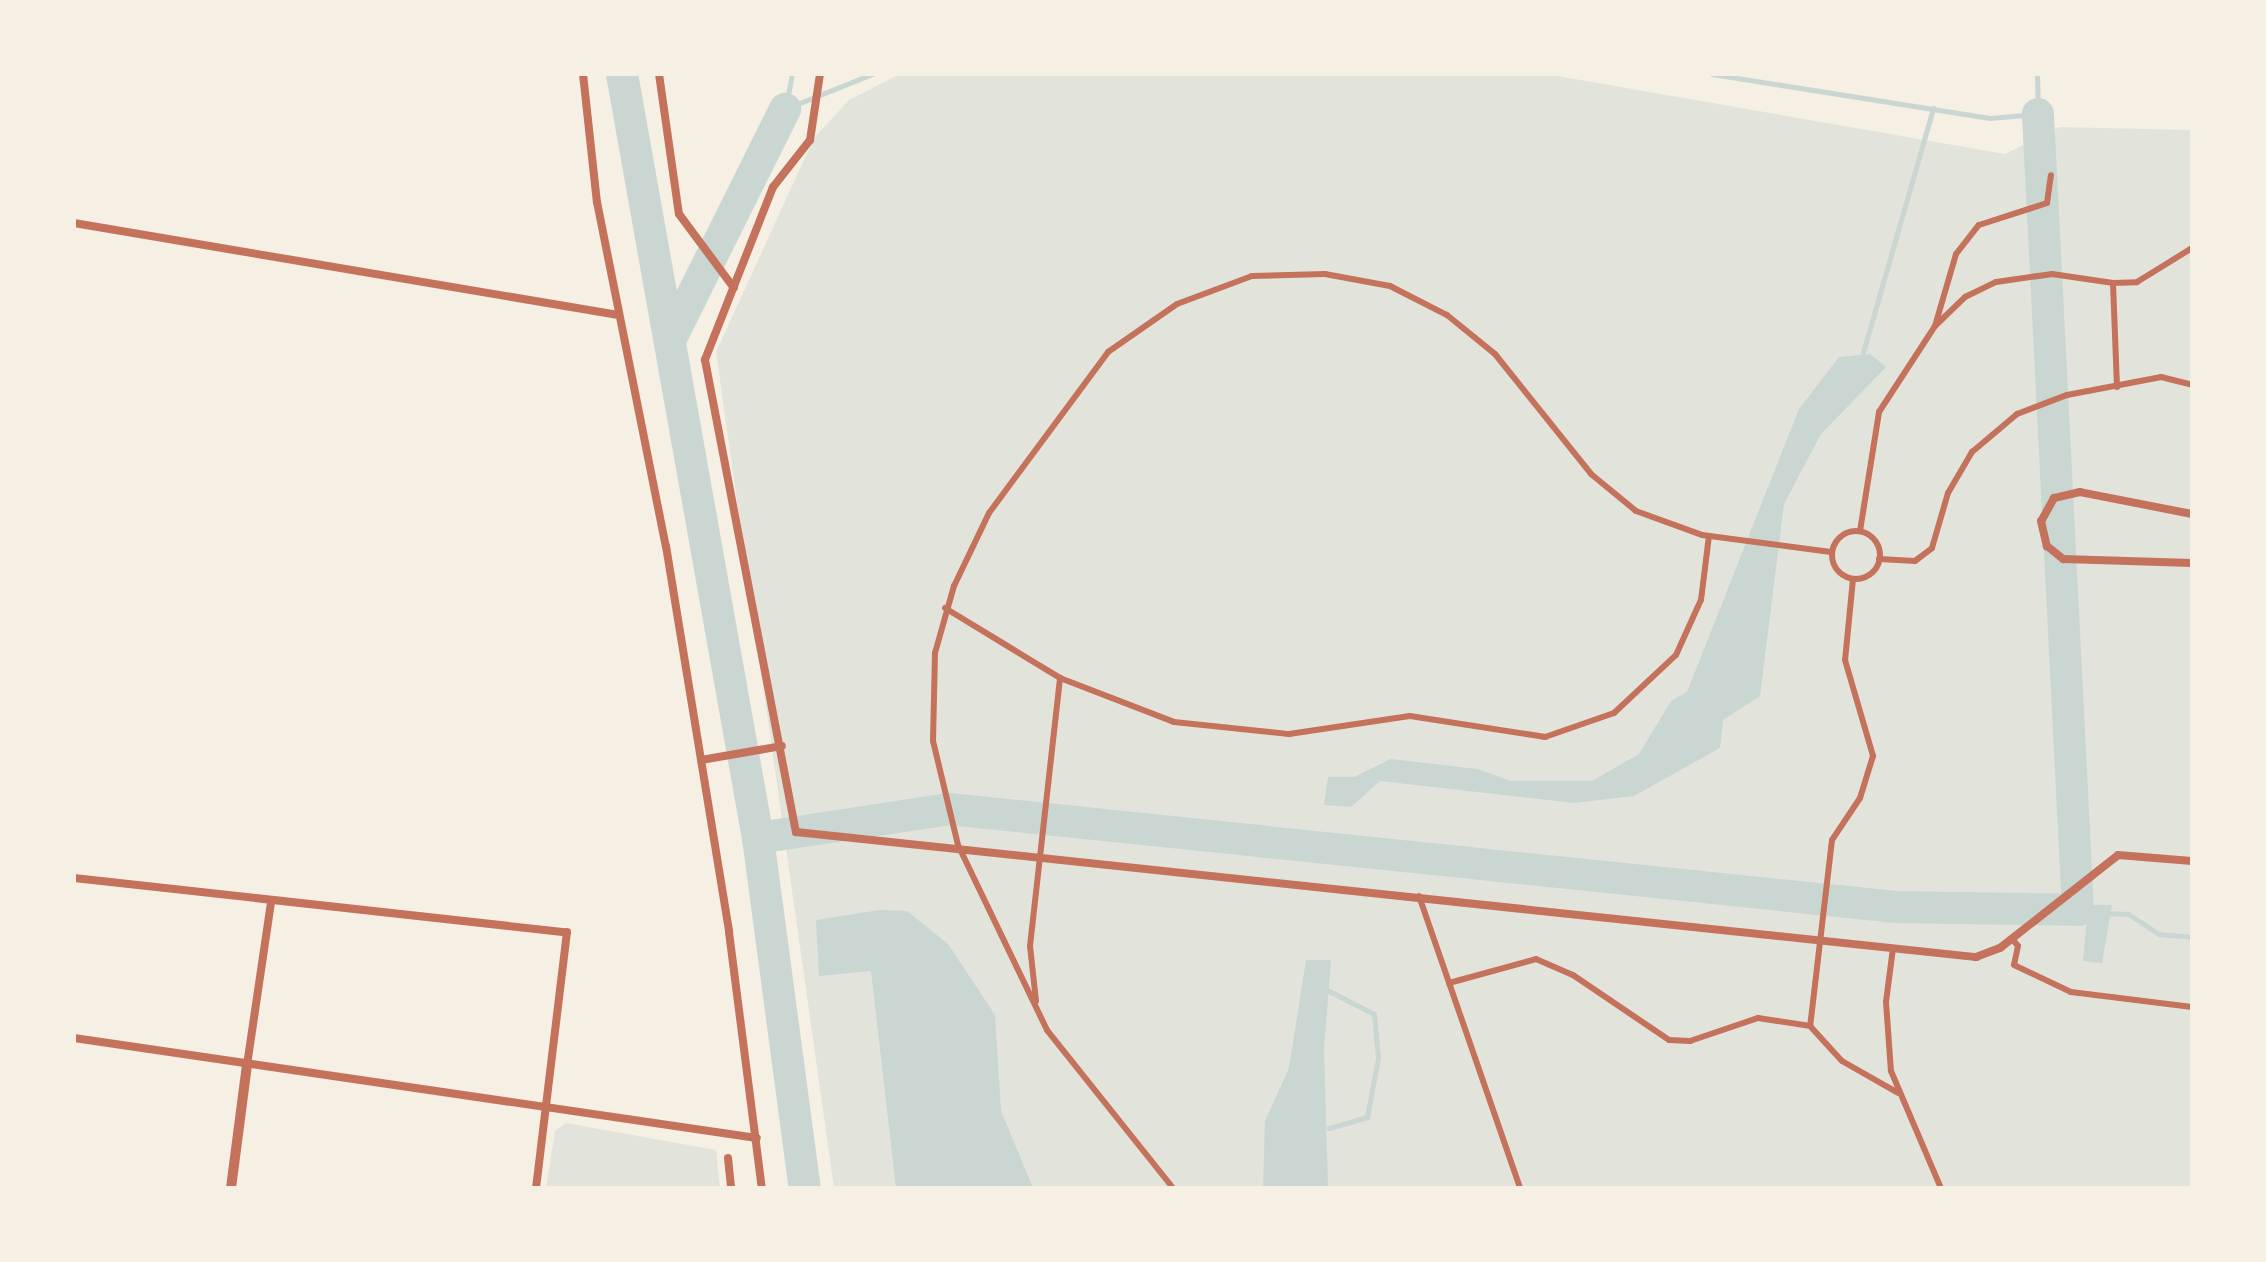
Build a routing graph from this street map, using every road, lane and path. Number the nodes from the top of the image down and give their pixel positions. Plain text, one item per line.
1 (583, 74) edge
2 (659, 74) edge
3 (820, 74) edge
4 (2051, 175) dead end
5 (74, 223) edge
6 (2192, 248) edge
7 (2113, 283) junction
8 (734, 288) junction
9 (618, 315) junction
10 (1935, 326) junction
11 (2192, 385) edge
12 (2117, 387) junction
13 (2192, 514) edge
14 (1860, 531) junction
15 (1709, 536) junction
16 (1831, 552) junction
17 (1879, 559) junction
18 (2192, 563) edge
19 (1853, 579) junction
20 (945, 608) junction
21 (1060, 678) junction
22 (782, 746) junction
23 (701, 760) junction
24 (958, 845) junction
25 (2192, 861) edge
26 (74, 878) edge
27 (1419, 896) junction
28 (271, 902) junction
29 (2012, 939) junction
30 (1893, 948) junction
31 (1449, 983) junction
32 (1037, 1007) junction
33 (2192, 1007) edge
34 (1810, 1026) junction
35 (74, 1038) edge
36 (247, 1065) junction
37 (1898, 1093) junction
38 (544, 1109) junction
39 (757, 1138) junction
40 (728, 1158) dead end
41 (231, 1188) edge
42 (536, 1188) edge
43 (731, 1188) edge
44 (762, 1188) edge
45 (1173, 1188) edge
46 (1520, 1188) edge
47 (1941, 1188) edge

1 - 9 street
2 - 8 street
3 - 8 street
4 - 10 street
5 - 9 street
6 - 7 street
7 - 10 street
7 - 12 street
8 - 22 street
9 - 23 street
10 - 14 street
11 - 12 street
12 - 17 street
13 - 18 street
14 - 16 street
14 - 17 street
15 - 16 street
15 - 20 street
15 - 21 street
16 - 19 street
17 - 19 street
19 - 34 street
20 - 21 street
20 - 24 street
21 - 32 street
22 - 23 street
22 - 24 street
23 - 39 street
24 - 27 street
24 - 32 street
25 - 29 street
26 - 28 street
27 - 30 street
27 - 31 street
28 - 36 street
28 - 38 street
29 - 30 street
29 - 33 street
30 - 37 street
31 - 34 street
31 - 46 street
32 - 45 street
34 - 37 street
35 - 36 street
36 - 38 street
36 - 41 street
37 - 47 street
38 - 39 street
38 - 42 street
39 - 44 street
40 - 43 street

